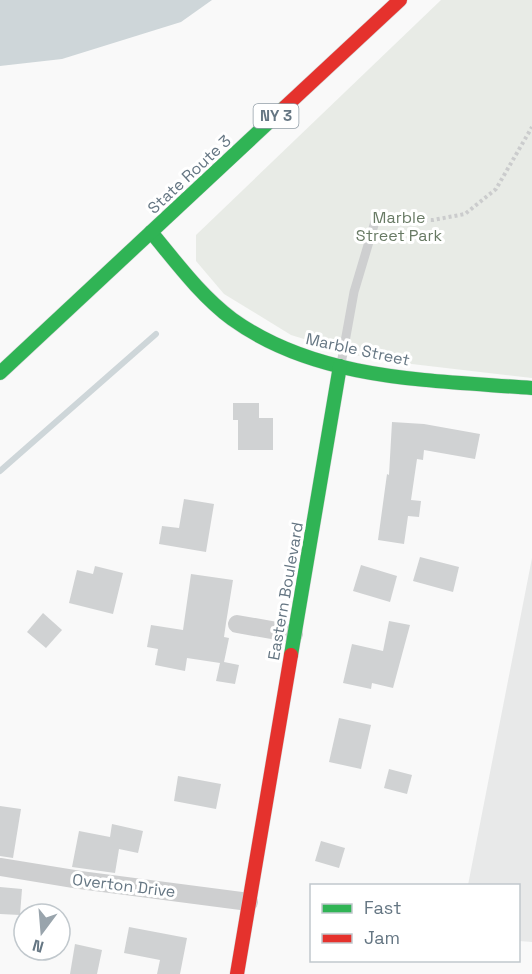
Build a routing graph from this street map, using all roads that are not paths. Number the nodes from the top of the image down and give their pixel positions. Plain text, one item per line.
1 (400, 0) edge
2 (377, 215) road end
3 (151, 232) junction
4 (340, 366) junction
5 (0, 373) edge
6 (532, 388) edge
7 (237, 624) dead end
8 (294, 634) junction
9 (0, 867) edge
10 (249, 902) junction
11 (237, 974) edge

1 - 3 street, State Route 3 / NY 3
2 - 4 lane, Eastern Boulevard
3 - 4 street, Marble Street
3 - 5 street, State Route 3 / NY 3
4 - 6 street, Marble Street
4 - 8 street, Eastern Boulevard
7 - 8 street
8 - 10 street, Eastern Boulevard
9 - 10 street, Overton Drive
10 - 11 street, Eastern Boulevard

